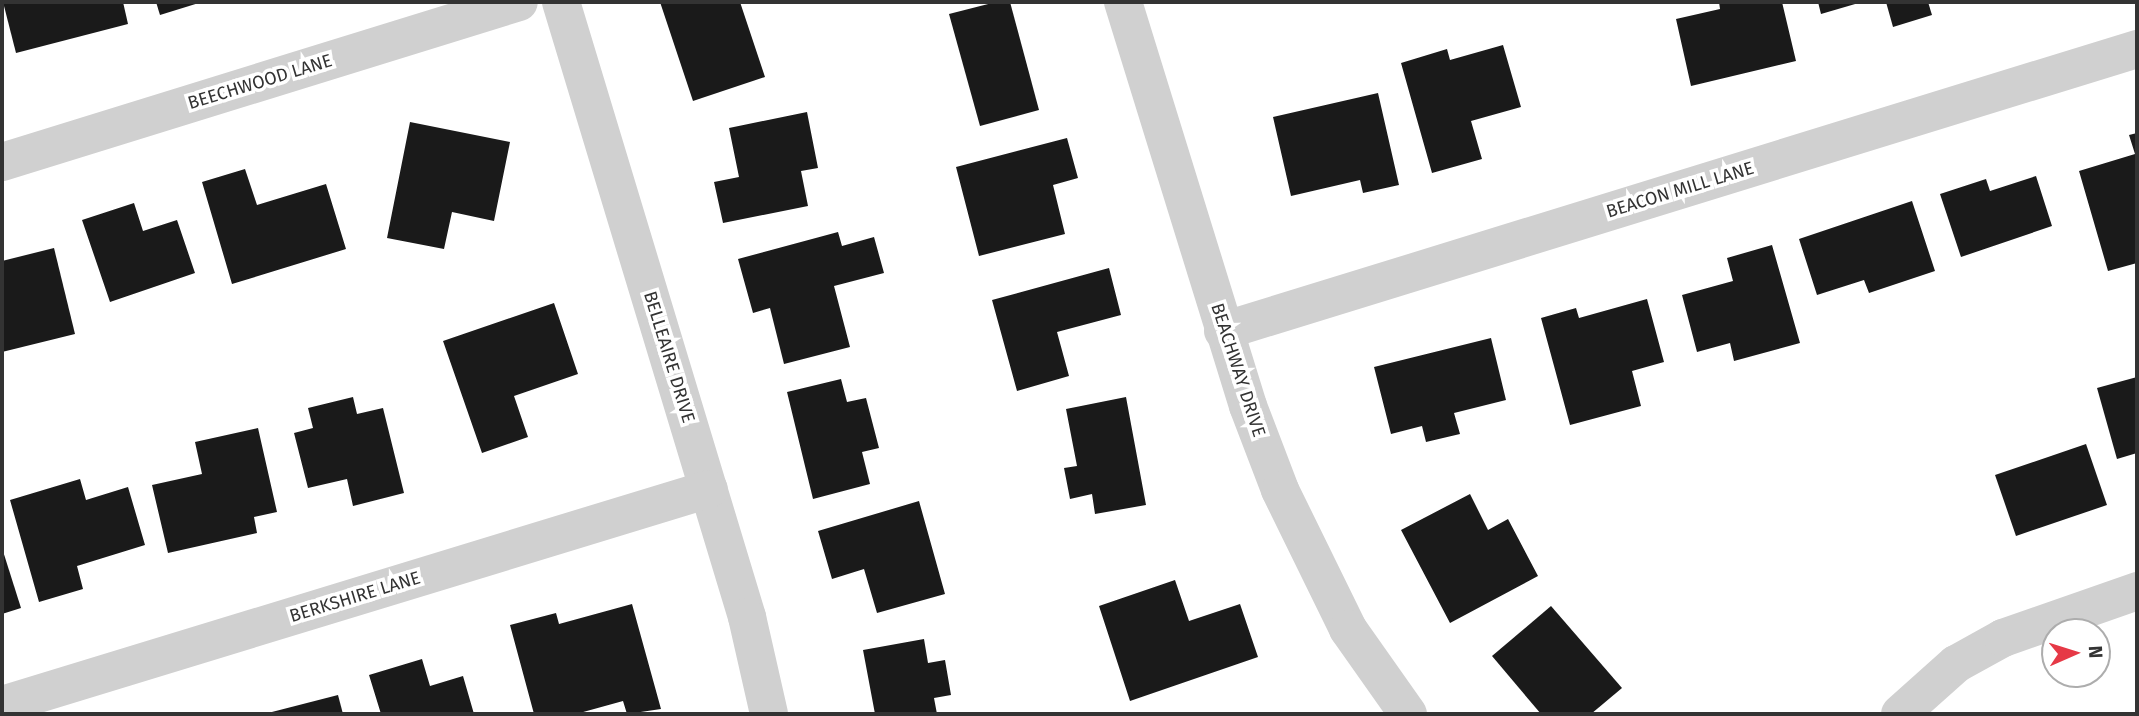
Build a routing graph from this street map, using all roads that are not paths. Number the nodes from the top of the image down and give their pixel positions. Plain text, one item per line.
1 (519, 2) edge
2 (561, 2) edge
3 (1123, 2) edge
4 (2137, 49) edge
5 (2, 162) edge
6 (1223, 331) junction
7 (709, 489) junction
8 (2137, 592) edge
9 (2, 705) edge
10 (769, 714) edge
11 (1408, 714) edge
12 (1900, 714) edge

1 - 5 street, BEECHWOOD LANE
2 - 7 street, BELLEAIRE DRIVE
3 - 6 street, BEACHWAY DRIVE
4 - 6 street, BEACON MILL LANE
6 - 11 street, BEACHWAY DRIVE
7 - 9 street, BERKSHIRE LANE
7 - 10 street, BELLEAIRE DRIVE
8 - 12 street

